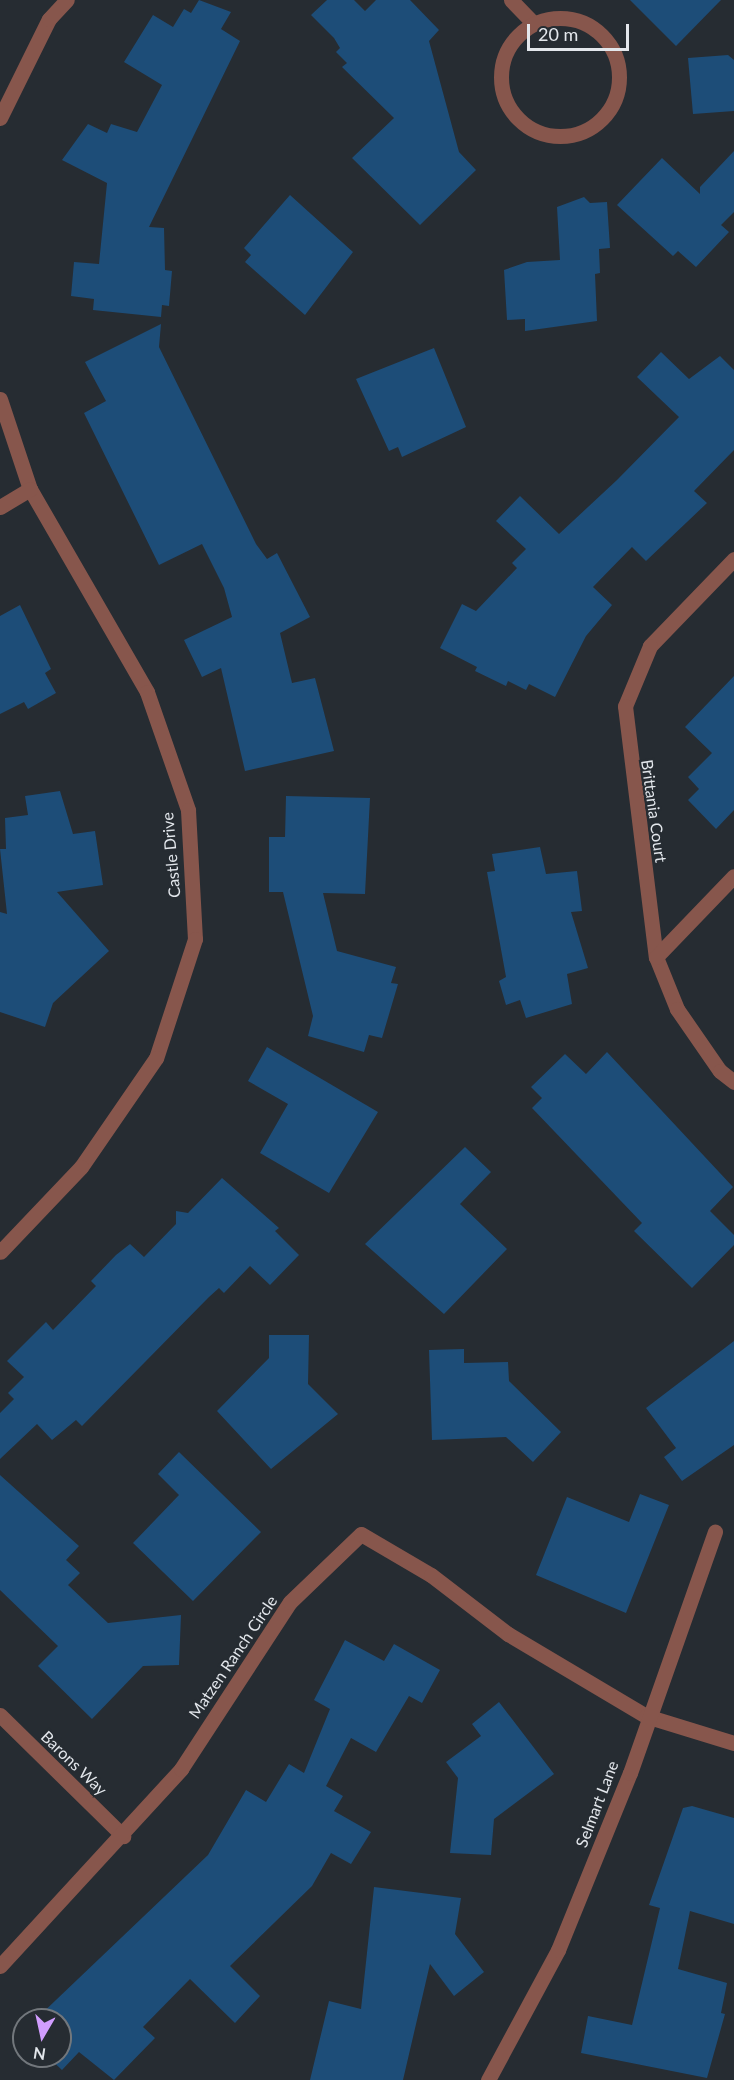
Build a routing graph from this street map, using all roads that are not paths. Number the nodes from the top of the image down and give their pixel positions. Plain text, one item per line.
1 (67, 0) edge
2 (511, 0) edge
3 (534, 23) junction
4 (0, 118) edge
5 (0, 399) edge
6 (30, 489) junction
7 (0, 507) edge
8 (734, 559) edge
9 (734, 876) edge
10 (657, 957) junction
11 (734, 1082) edge
12 (0, 1251) edge
13 (716, 1532) dead end
14 (0, 1715) edge
15 (646, 1716) junction
16 (734, 1743) edge
17 (123, 1836) junction
18 (0, 1966) edge
19 (488, 2080) edge

1 - 4 street
2 - 3 street
3 - 3 street
5 - 6 street, Castle Drive
6 - 7 street
6 - 12 street, Castle Drive
8 - 10 street, Brittania Court
9 - 10 street
10 - 11 street, Brittania Court
13 - 15 street, Selmart Lane
14 - 17 street, Barons Way
15 - 16 street, Matzen Ranch Circle
15 - 17 street, Matzen Ranch Circle
15 - 19 street, Selmart Lane
17 - 18 street, Matzen Ranch Circle

